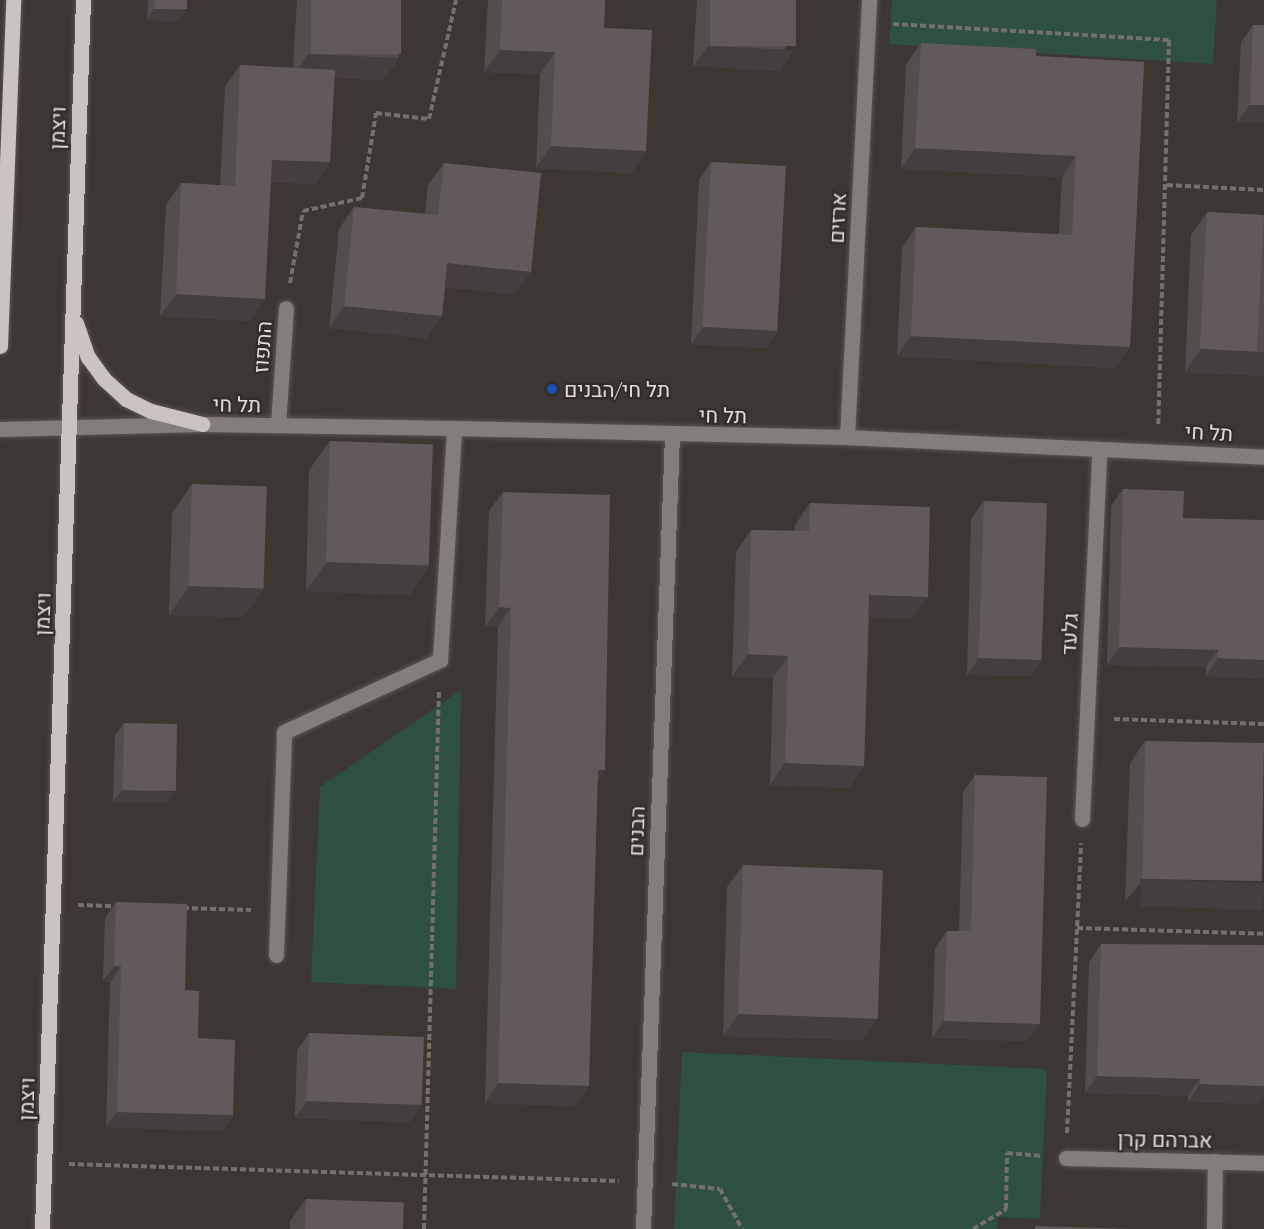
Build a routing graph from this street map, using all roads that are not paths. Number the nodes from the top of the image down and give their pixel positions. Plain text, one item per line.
1 (13, 0) edge
2 (83, 0) edge
3 (869, 0) edge
4 (72, 303) junction
5 (286, 308) road end
6 (0, 346) edge
7 (202, 424) junction
8 (278, 425) junction
9 (69, 428) junction
10 (454, 428) junction
11 (0, 429) edge
12 (672, 435) junction
13 (847, 437) junction
14 (1099, 452) junction
15 (1264, 457) edge
16 (1082, 819) road end
17 (276, 956) dead end
18 (1066, 1158) road end
19 (1215, 1161) junction
20 (1264, 1163) edge
21 (42, 1229) edge
22 (643, 1229) edge
23 (1214, 1229) edge

1 - 6 main road
2 - 4 main road, ויצמן
3 - 13 street, ארזים
4 - 7 main road
4 - 9 main road, ויצמן
5 - 8 street, התפוז
7 - 8 street, תל חי
7 - 9 street, תל חי
8 - 10 street, תל חי
9 - 11 street, תל חי
9 - 21 main road, ויצמן
10 - 12 street, תל חי
10 - 17 street
12 - 13 street, תל חי
12 - 22 street, הבנים
13 - 14 street, תל חי
14 - 15 street, תל חי
14 - 16 street, גלעד
18 - 19 street, אברהם קרן
19 - 20 street, אברהם קרן
19 - 23 street

